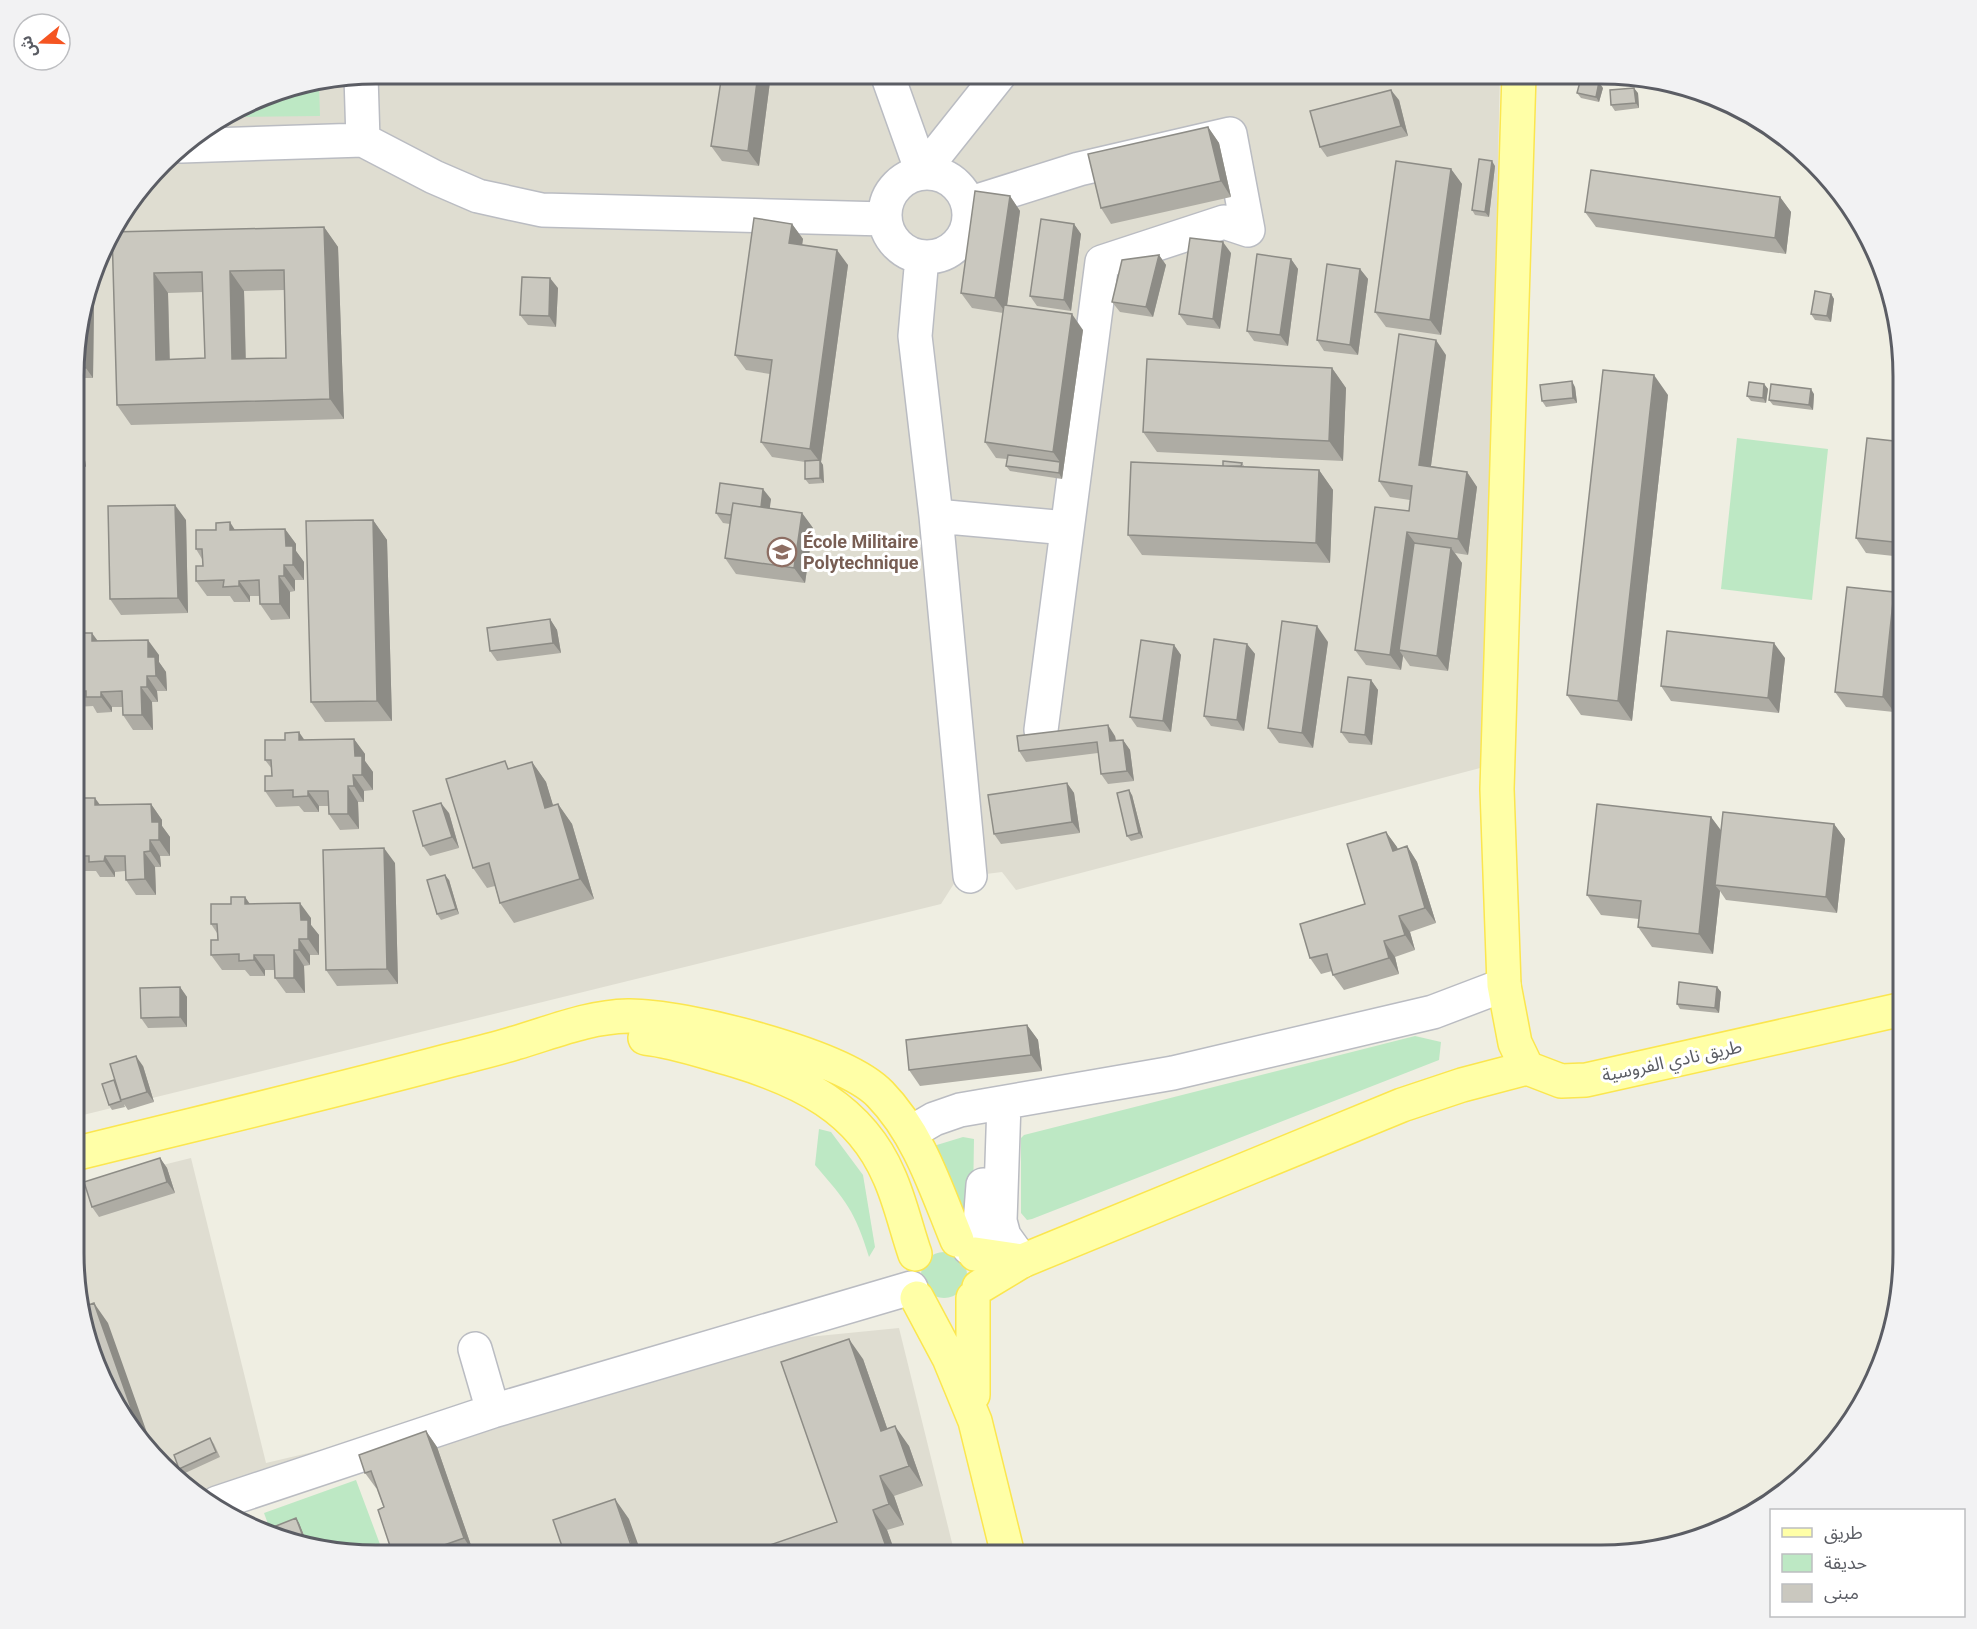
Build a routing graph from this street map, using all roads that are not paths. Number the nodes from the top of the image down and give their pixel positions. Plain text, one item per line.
1 (891, 84) edge
2 (992, 84) edge
3 (1519, 84) edge
4 (362, 85) edge
5 (363, 140) junction
6 (196, 145) edge
7 (922, 172) junction
8 (968, 204) junction
9 (885, 219) junction
10 (922, 257) junction
11 (936, 516) junction
12 (1067, 528) junction
13 (1041, 730) dead end
14 (970, 876) dead end
15 (1504, 985) junction
16 (1893, 1011) edge
17 (518, 1043) junction
18 (1527, 1068) junction
19 (996, 1104) junction
20 (910, 1132) junction
21 (84, 1152) edge
22 (967, 1247) junction
23 (915, 1254) junction
24 (1022, 1261) junction
25 (914, 1293) junction
26 (976, 1293) junction
27 (475, 1348) dead end
28 (493, 1410) junction
29 (975, 1421) junction
30 (222, 1501) edge
31 (1006, 1545) edge

1 - 7 street
2 - 7 street
3 - 15 main road
4 - 5 street
5 - 6 street
5 - 9 street
7 - 8 street
7 - 9 street
8 - 10 street
8 - 12 street
9 - 10 street
10 - 11 street
11 - 12 street
11 - 14 street
12 - 13 street
15 - 18 main road
15 - 19 street
16 - 18 main road, طريق نادي الفروسية
17 - 20 main road
17 - 21 main road
17 - 23 main road
18 - 24 main road
19 - 20 street
19 - 22 street
19 - 24 street
20 - 22 main road
22 - 23 main road
22 - 24 main road
22 - 26 main road
23 - 25 main road
24 - 26 main road
25 - 26 main road
25 - 28 street
25 - 29 main road
26 - 29 main road
27 - 28 street
28 - 30 street
29 - 31 main road

